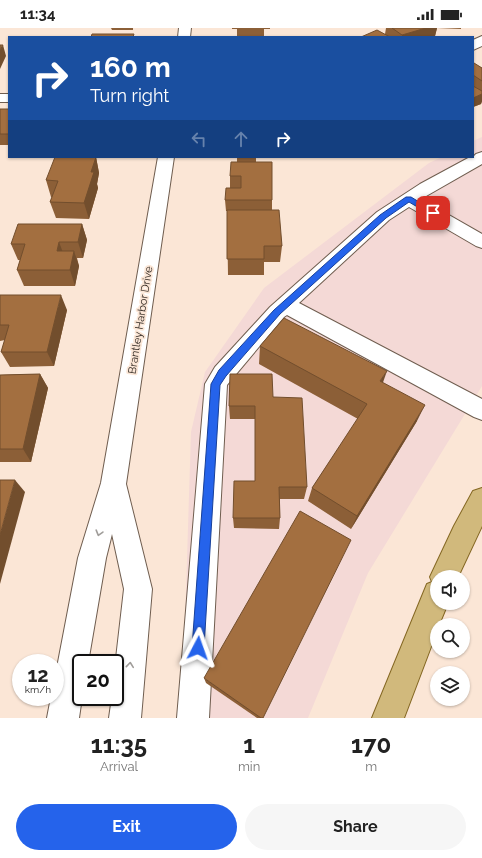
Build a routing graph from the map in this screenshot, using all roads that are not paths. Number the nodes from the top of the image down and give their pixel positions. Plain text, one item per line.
1 (482, 157) edge
2 (166, 158) edge
3 (409, 199) junction
4 (482, 242) edge
5 (285, 304) junction
6 (482, 410) edge
7 (114, 483) junction
8 (482, 500) edge
9 (447, 570) edge
10 (431, 610) edge
11 (63, 718) edge
12 (124, 718) edge
13 (193, 718) edge
14 (388, 718) edge

1 - 3 street
2 - 7 street, Brantley Harbor Drive
3 - 4 street
3 - 5 street
5 - 6 street
5 - 13 street
7 -> 11 street, Brantley Harbor Drive
12 -> 7 street, Brantley Harbor Drive
8 - 9 main road
10 - 14 main road

